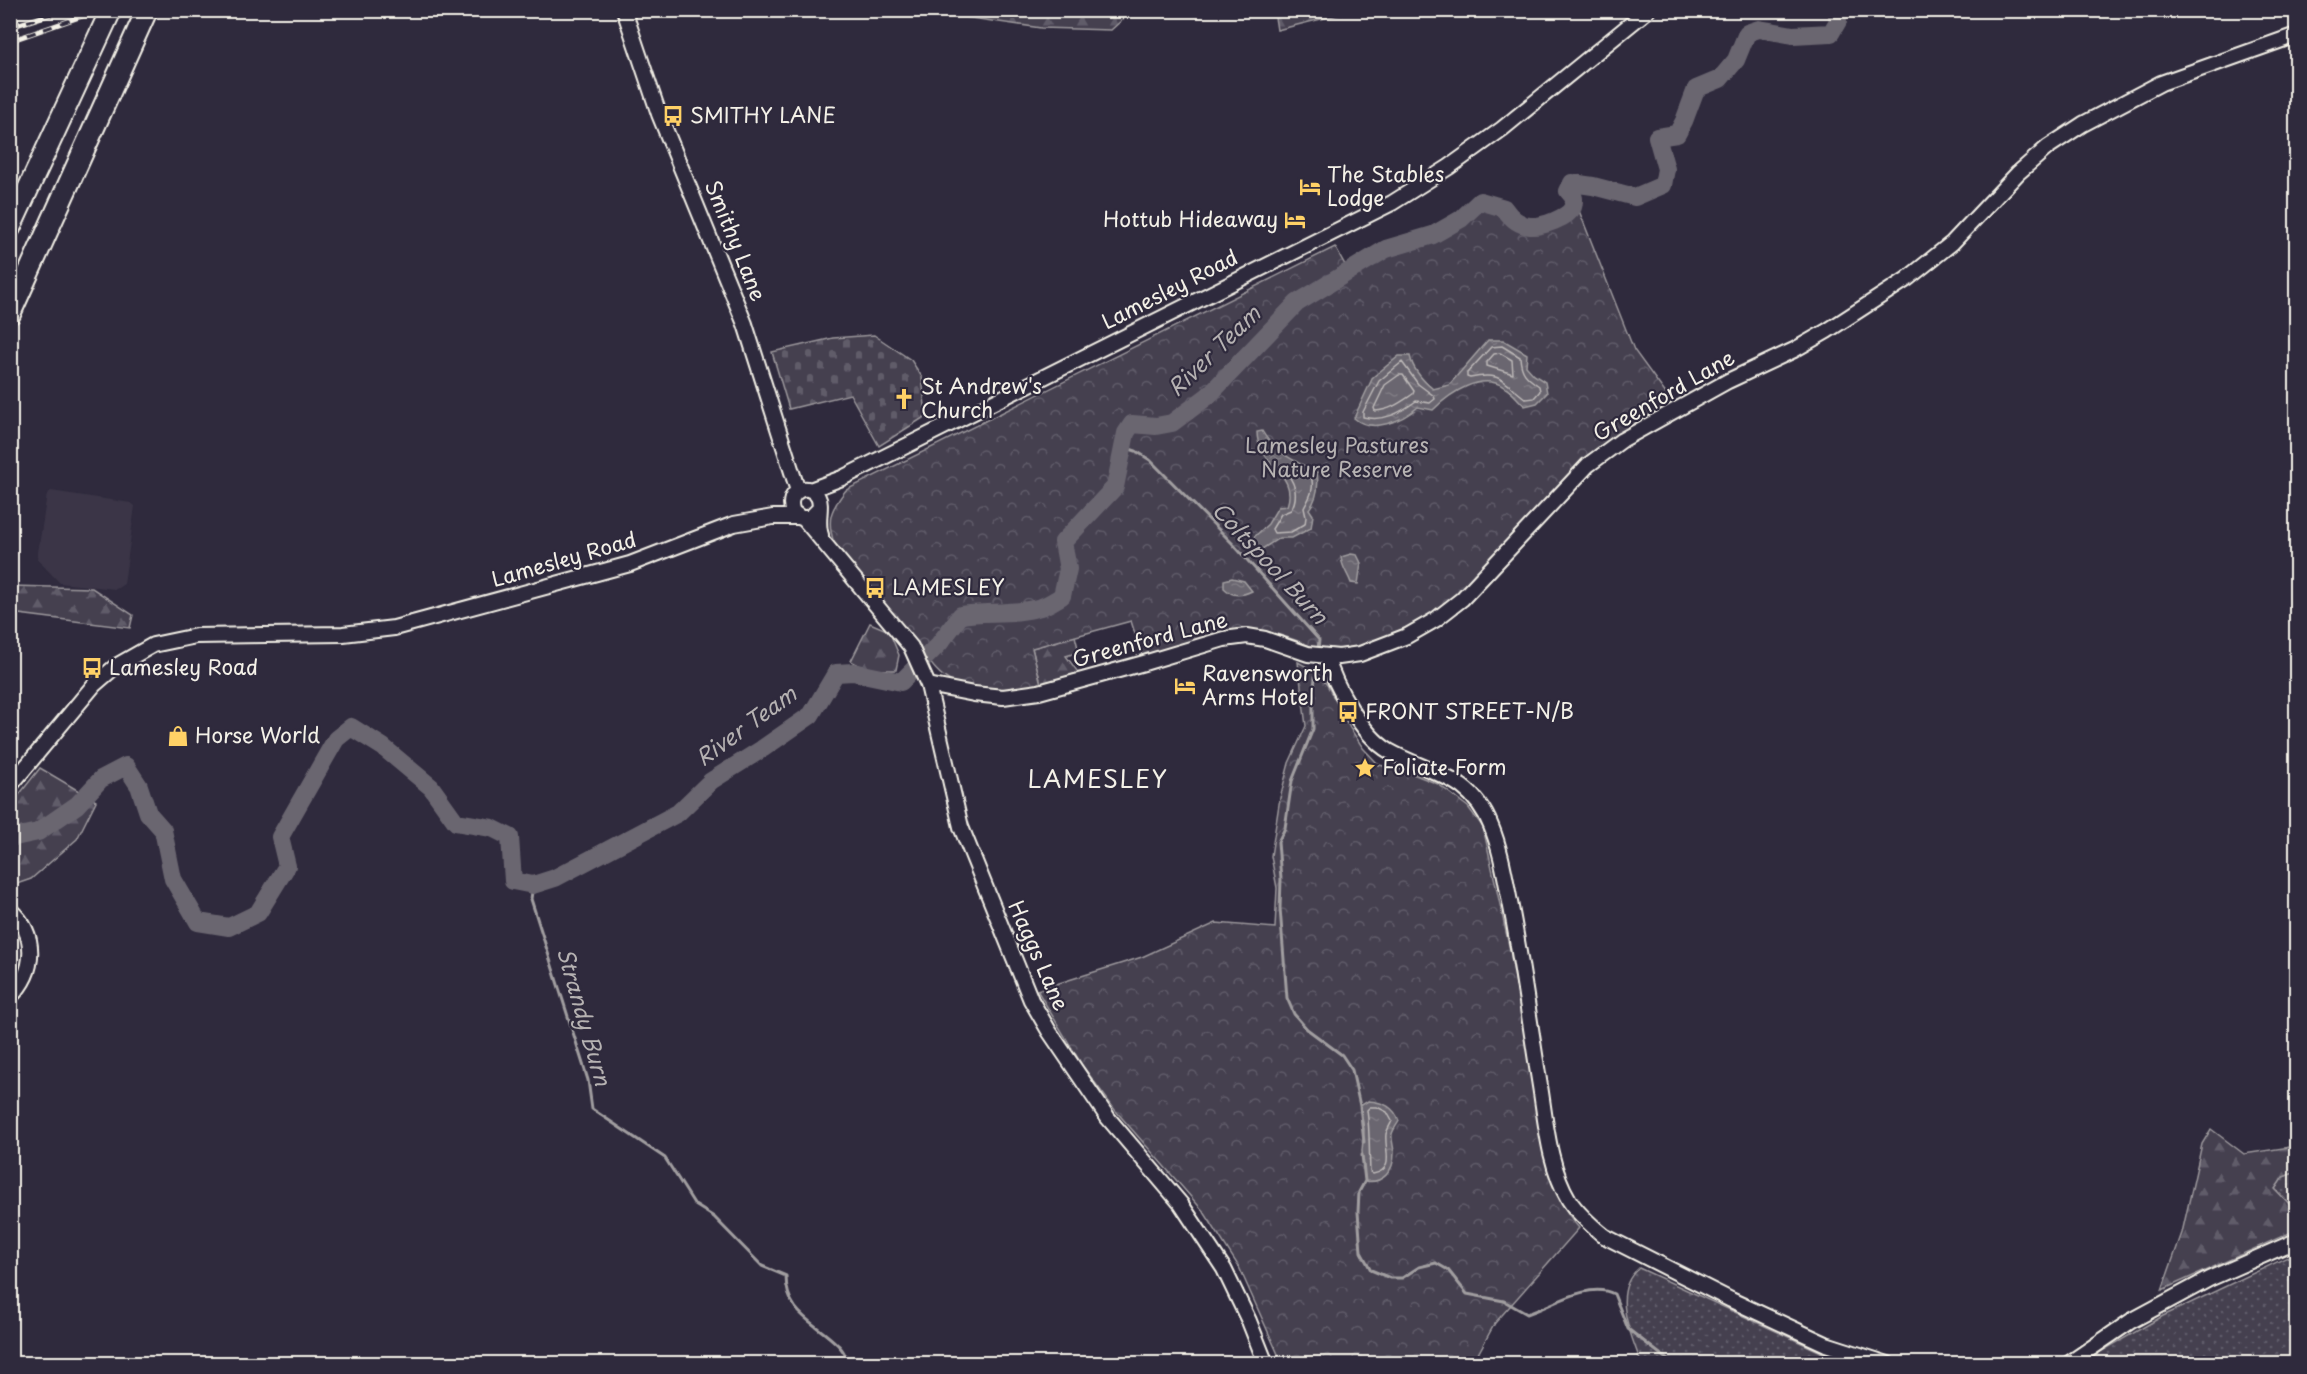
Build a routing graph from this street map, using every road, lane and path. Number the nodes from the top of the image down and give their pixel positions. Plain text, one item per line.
1 (111, 10) edge
2 (147, 10) edge
3 (1648, 10) edge
4 (625, 14) edge
5 (2296, 35) edge
6 (10, 228) edge
7 (10, 314) edge
8 (842, 478) junction
9 (804, 490) junction
10 (790, 504) junction
11 (819, 506) junction
12 (764, 518) junction
13 (801, 518) junction
14 (826, 542) junction
15 (1327, 657) junction
16 (927, 682) junction
17 (29, 764) junction
18 (10, 777) edge
19 (10, 786) edge
20 (11, 910) edge
21 (10, 997) edge
22 (2296, 1241) edge
23 (1266, 1364) edge
24 (1888, 1364) edge
25 (2068, 1364) edge

1 - 6 highway
2 - 7 highway
3 - 8 street, Lamesley Road
4 - 9 street, Smithy Lane
5 - 15 street, Greenford Lane
8 - 9 street, Lamesley Road
8 - 11 street, Lamesley Road
9 - 10 street
9 - 11 street
10 - 12 street, Lamesley Road
10 - 13 street
11 - 13 street
11 - 14 street, Haggs Lane
12 - 13 street, Lamesley Road
12 - 17 street, Lamesley Road
13 - 14 street, Haggs Lane
14 - 16 street, Haggs Lane
15 - 16 street, Greenford Lane
15 - 24 street
16 - 23 street, Haggs Lane
17 - 18 street, Lamesley Road
17 - 19 street, Lamesley Road
20 - 21 street
22 - 25 street

